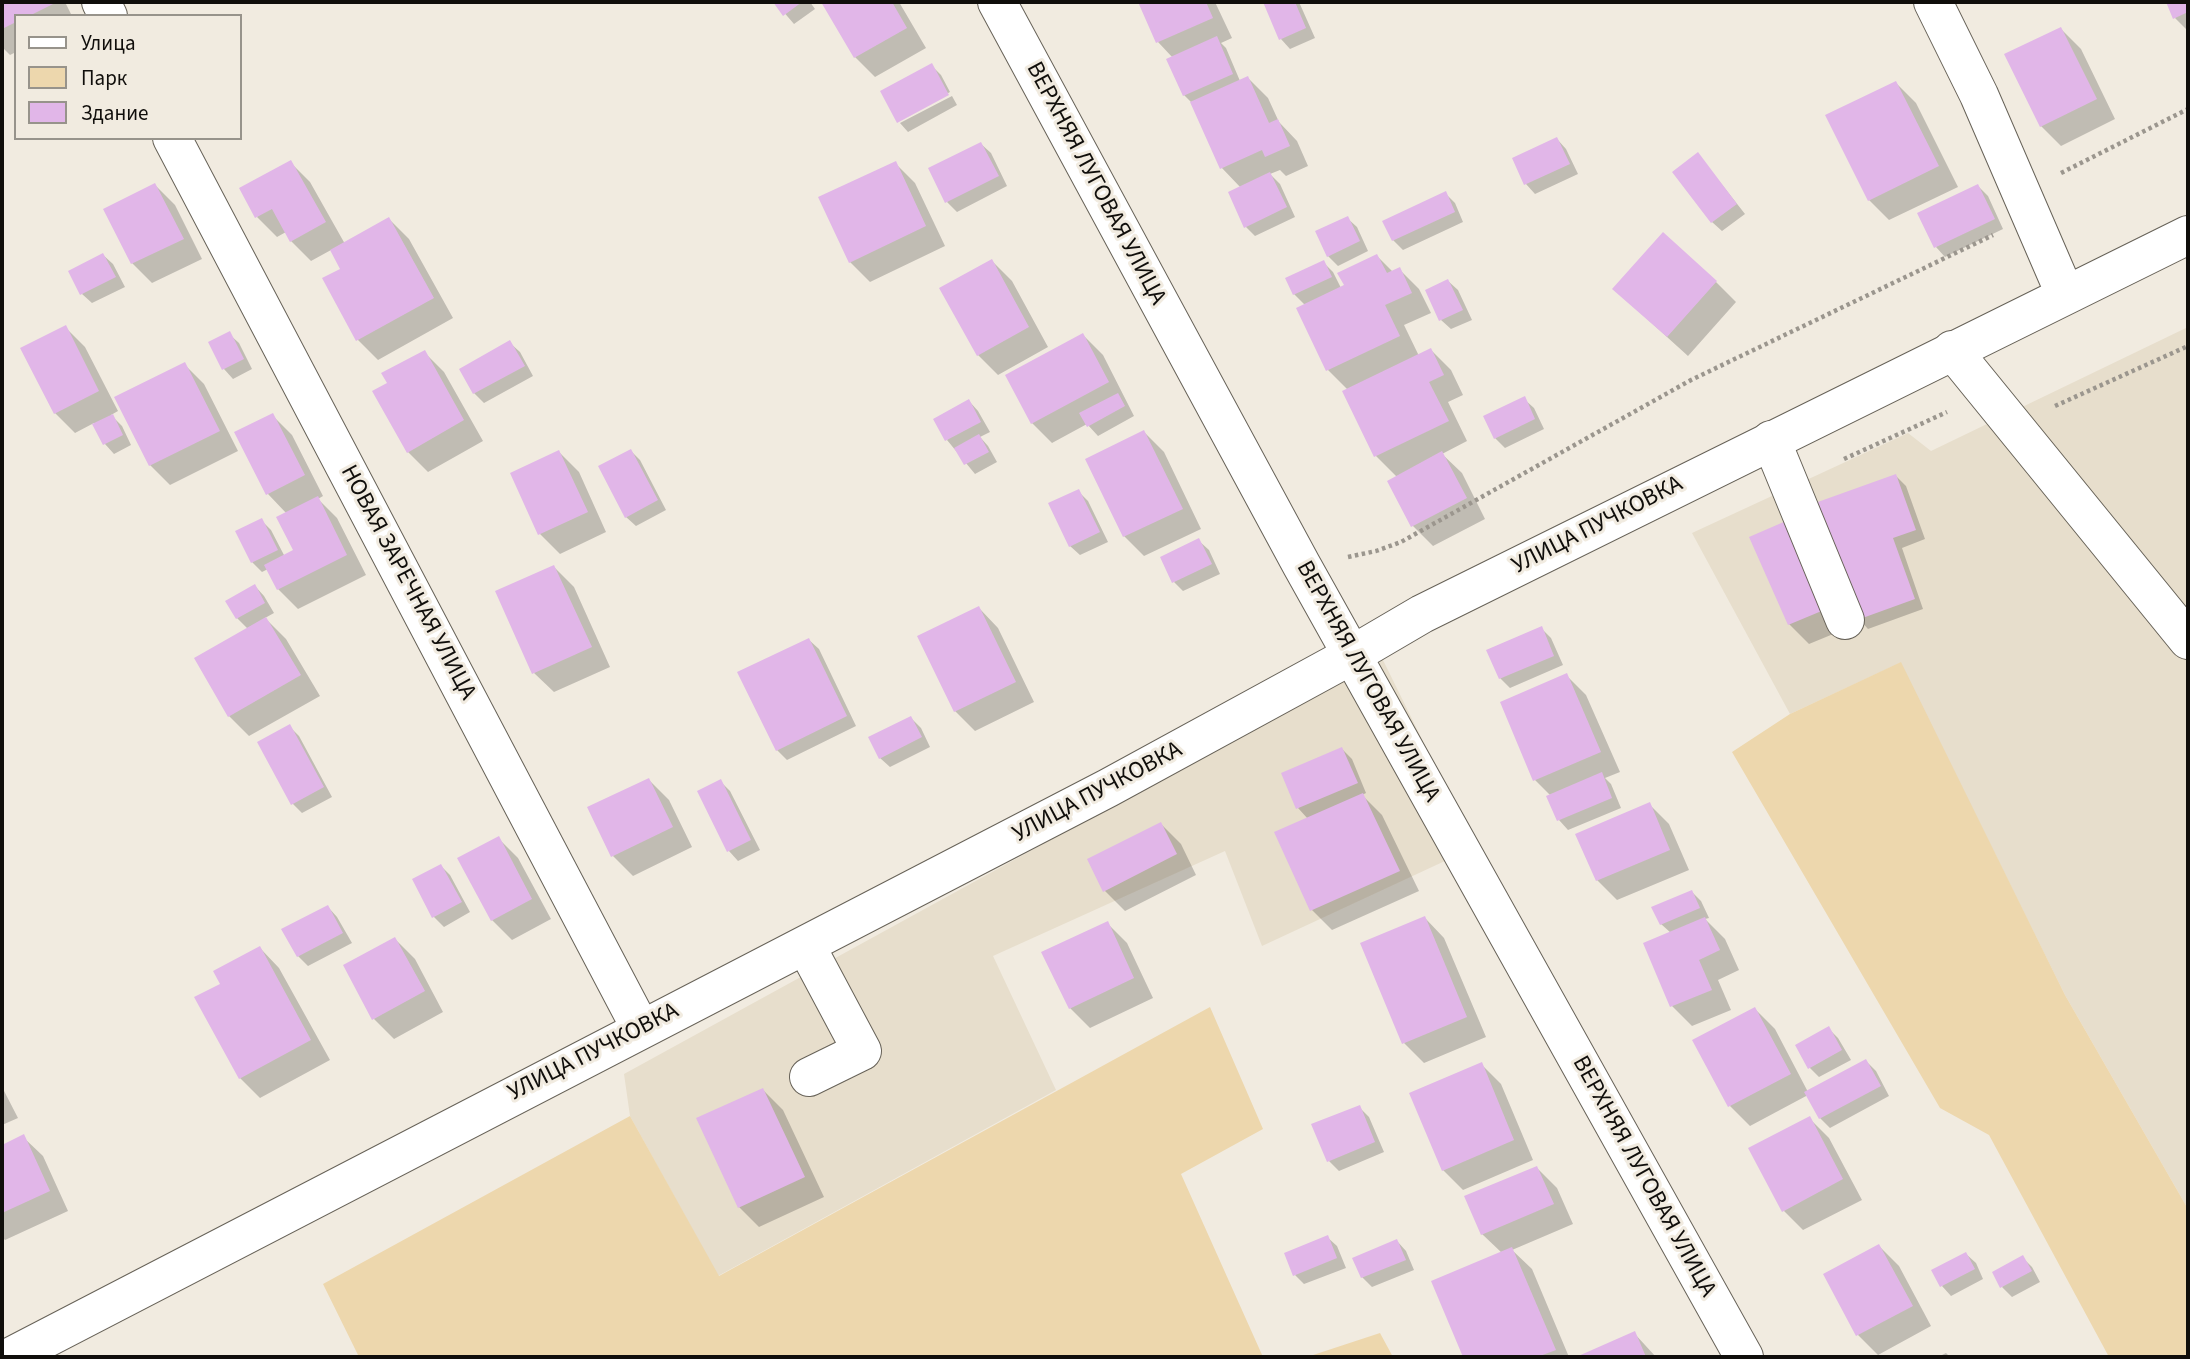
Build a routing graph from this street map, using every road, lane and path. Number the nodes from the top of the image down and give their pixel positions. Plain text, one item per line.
1 (997, 2) edge
2 (1933, 2) edge
3 (2188, 109) edge
4 (174, 140) edge
5 (2027, 205) junction
6 (2182, 244) edge
7 (2065, 294) junction
8 (2188, 346) edge
9 (1952, 350) junction
10 (2014, 425) junction
11 (1771, 440) junction
12 (1301, 564) junction
13 (1844, 620) dead end
14 (2188, 640) edge
15 (1352, 655) junction
16 (806, 946) junction
17 (640, 1028) junction
18 (809, 1077) dead end
19 (10, 1357) edge
20 (1744, 1357) edge

1 - 12 street, ВЕРХНЯЯ ЛУГОВАЯ УЛИЦА
2 - 5 street
3 - 5 path
4 - 17 street, НОВАЯ ЗАРЕЧНАЯ УЛИЦА
5 - 7 street
5 - 12 path
6 - 7 street, УЛИЦА ПУЧКОВКА
7 - 9 street, УЛИЦА ПУЧКОВКА
8 - 10 path
9 - 10 street
9 - 11 street, УЛИЦА ПУЧКОВКА
10 - 14 street
11 - 13 street
11 - 15 street, УЛИЦА ПУЧКОВКА
12 - 15 street, ВЕРХНЯЯ ЛУГОВАЯ УЛИЦА
15 - 16 street, УЛИЦА ПУЧКОВКА
15 - 20 street, ВЕРХНЯЯ ЛУГОВАЯ УЛИЦА
16 - 17 street, УЛИЦА ПУЧКОВКА
16 - 18 street
17 - 19 street, УЛИЦА ПУЧКОВКА

